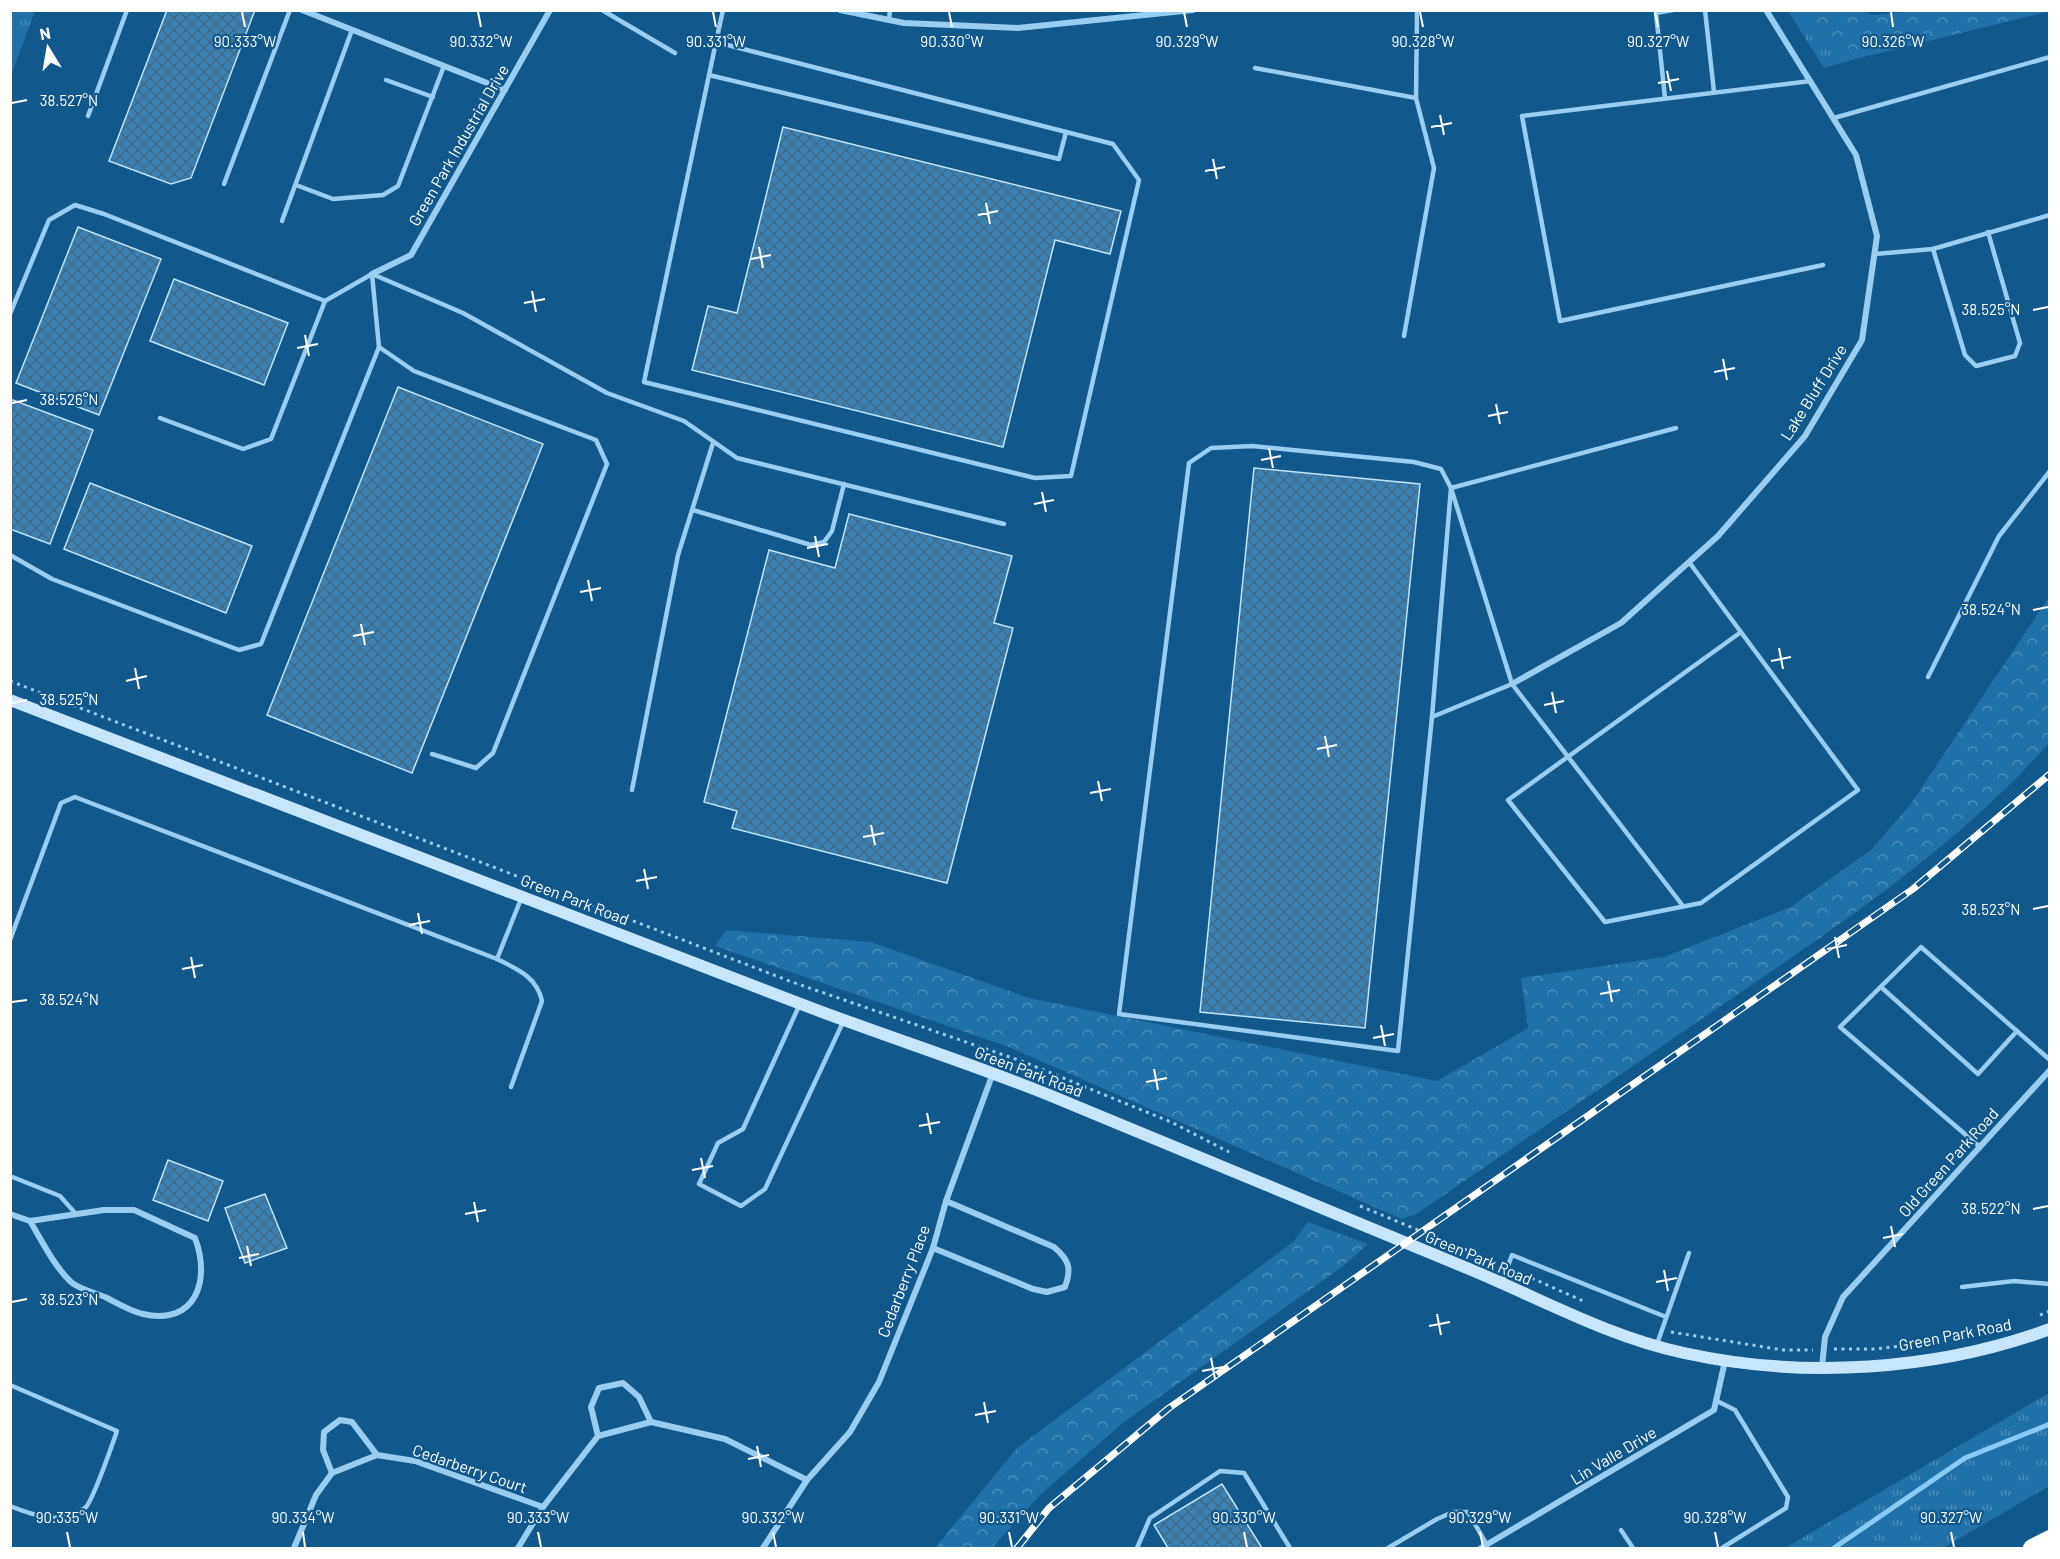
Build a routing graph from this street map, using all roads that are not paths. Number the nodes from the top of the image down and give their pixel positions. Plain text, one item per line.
1 (127, 10) edge
2 (290, 10) edge
3 (302, 10) edge
4 (550, 10) edge
5 (602, 10) edge
6 (723, 10) edge
7 (840, 10) edge
8 (890, 10) edge
9 (1193, 10) edge
10 (1417, 10) edge
11 (1673, 10) edge
12 (1705, 10) edge
13 (1766, 10) edge
14 (889, 20) junction
15 (352, 30) junction
16 (716, 42) junction
17 (675, 53) dead end
18 (2049, 57) edge
19 (444, 66) junction
20 (1256, 68) dead end
21 (709, 75) junction
22 (386, 80) dead end
23 (1811, 81) junction
24 (505, 90) junction
25 (1714, 92) junction
26 (433, 97) junction
27 (1416, 98) junction
28 (1665, 98) junction
29 (88, 116) dead end
30 (1834, 118) junction
31 (1066, 132) junction
32 (224, 184) dead end
33 (296, 185) junction
34 (2049, 215) edge
35 (282, 221) dead end
36 (1988, 232) junction
37 (1933, 249) junction
38 (1875, 254) junction
39 (1823, 265) dead end
40 (372, 274) junction
41 (325, 301) junction
42 (10, 314) edge
43 (1404, 336) dead end
44 (379, 347) junction
45 (160, 418) dead end
46 (1676, 428) dead end
47 (713, 443) junction
48 (2049, 471) edge
49 (844, 484) junction
50 (1450, 488) junction
51 (693, 510) junction
52 (1004, 524) dead end
53 (10, 555) edge
54 (1689, 562) junction
55 (1741, 632) junction
56 (1928, 677) dead end
57 (1512, 684) junction
58 (10, 700) edge
59 (1432, 717) junction
60 (432, 754) dead end
61 (1568, 757) junction
62 (633, 790) dead end
63 (522, 897) junction
64 (1683, 906) junction
65 (10, 940) edge
66 (497, 959) junction
67 (1881, 987) junction
68 (800, 1004) junction
69 (844, 1020) junction
70 (2017, 1031) junction
71 (2049, 1060) edge
72 (2049, 1071) edge
73 (993, 1073) junction
74 (511, 1087) dead end
75 (1980, 1148) junction
76 (10, 1176) edge
77 (946, 1201) junction
78 (10, 1214) edge
79 (76, 1214) junction
80 (30, 1221) junction
81 (933, 1248) junction
82 (1689, 1254) dead end
83 (1501, 1284) junction
84 (2049, 1284) edge
85 (1962, 1287) dead end
86 (1666, 1317) junction
87 (2049, 1329) edge
88 (1656, 1347) junction
89 (1725, 1360) junction
90 (1822, 1367) junction
91 (10, 1385) edge
92 (1717, 1401) junction
93 (651, 1422) junction
94 (598, 1436) junction
95 (377, 1455) junction
96 (332, 1473) junction
97 (807, 1480) junction
98 (10, 1506) edge
99 (543, 1507) junction
100 (1621, 1530) dead end
101 (2049, 1539) edge
102 (1484, 1547) edge
103 (294, 1548) edge
104 (518, 1548) edge
105 (763, 1548) edge
106 (1137, 1548) edge
107 (1290, 1548) edge
108 (1388, 1548) edge
109 (1633, 1548) edge
110 (1722, 1548) edge
111 (2032, 1548) edge

1 - 29 lane
2 - 32 lane
3 - 15 street
4 - 24 street, Green Park Industrial Drive
5 - 17 lane
6 - 16 lane
7 - 14 street
8 - 14 lane
9 - 14 street
10 - 27 lane
11 - 28 lane
12 - 25 lane
13 - 23 street, Lake Bluff Drive
15 - 19 street
15 - 33 lane
16 - 21 lane
16 - 31 lane
18 - 30 lane
19 - 24 street
19 - 26 lane
20 - 27 lane
21 - 31 lane
21 - 31 lane
22 - 26 lane
23 - 25 lane
23 - 30 street, Lake Bluff Drive
24 - 40 street, Green Park Industrial Drive
25 - 28 lane
26 - 33 lane
27 - 43 lane
28 - 39 lane
30 - 38 street, Lake Bluff Drive
33 - 35 lane
34 - 36 lane
36 - 37 lane
36 - 37 lane
37 - 38 lane
38 - 54 street, Lake Bluff Drive
40 - 41 lane
40 - 44 lane
40 - 47 lane
41 - 42 lane
41 - 45 lane
44 - 53 lane
44 - 60 lane
46 - 50 lane
47 - 49 lane
47 - 51 lane
48 - 56 lane
49 - 51 lane
49 - 52 lane
50 - 57 lane
50 - 59 lane
50 - 59 lane
51 - 62 lane
54 - 55 lane
54 - 57 street, Lake Bluff Drive
55 - 61 lane
55 - 64 lane
57 - 59 lane
57 - 61 lane
58 - 63 street, Green Park Road
61 - 64 lane
61 - 64 lane
63 - 66 lane
63 - 68 street, Green Park Road
65 - 66 lane
66 - 74 lane
67 - 70 lane
67 - 70 lane
67 - 75 lane
68 - 69 street, Green Park Road
68 - 69 lane
69 - 73 street, Green Park Road
70 - 71 lane
72 - 75 street, Old Green Park Road
73 - 77 street, Cedarberry Place
73 - 83 street, Green Park Road
75 - 90 street, Old Green Park Road
76 - 79 lane
77 - 81 street, Cedarberry Place
77 - 81 street
78 - 80 street
79 - 80 street
79 - 80 street
81 - 97 street, Cedarberry Place
82 - 86 lane
83 - 86 lane
83 - 88 street, Green Park Road
84 - 85 lane
86 - 88 lane
87 - 90 street, Green Park Road
88 - 89 street, Green Park Road
89 - 90 street, Green Park Road
89 - 92 street
91 - 98 lane
92 - 102 street, Lin Valle Drive
92 - 110 lane
93 - 94 street
93 - 94 street
93 - 97 street
94 - 99 street
95 - 96 street
95 - 96 street
95 - 99 street, Cedarberry Court
96 - 103 street
97 - 105 street, Cedarberry Place
99 - 104 street
100 - 109 lane
101 - 111 highway
102 - 108 lane
106 - 107 lane

